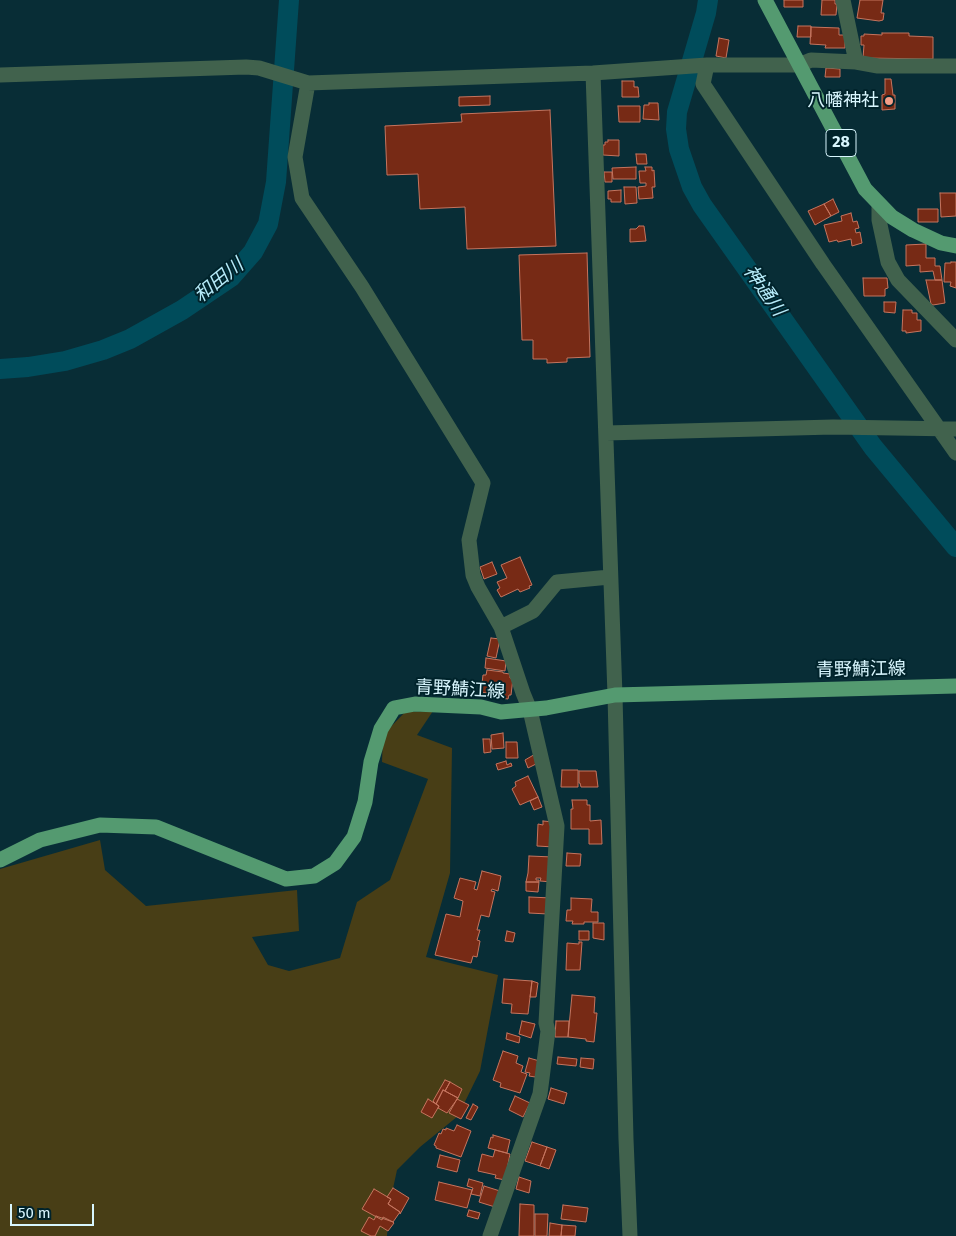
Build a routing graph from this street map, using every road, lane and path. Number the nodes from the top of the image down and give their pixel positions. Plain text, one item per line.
1 (765, 0) edge
2 (842, 0) edge
3 (856, 62) junction
4 (799, 64) junction
5 (707, 65) junction
6 (956, 66) edge
7 (593, 73) junction
8 (0, 75) edge
9 (305, 82) junction
10 (879, 205) junction
11 (956, 246) edge
12 (956, 340) edge
13 (940, 428) junction
14 (956, 429) edge
15 (606, 433) junction
16 (956, 452) edge
17 (610, 577) junction
18 (501, 627) junction
19 (956, 686) edge
20 (615, 695) junction
21 (530, 710) junction
22 (0, 860) edge
23 (490, 1236) edge
24 (630, 1236) edge

1 - 4 main road, 28
2 - 3 street
3 - 4 street
3 - 6 street
4 - 5 street
4 - 10 main road, 28
5 - 7 street
5 - 13 street
7 - 9 street
7 - 15 street
8 - 9 street
9 - 18 street
10 - 11 main road, 28
10 - 12 street
13 - 14 street
13 - 15 street
13 - 16 street
15 - 17 street
17 - 18 street
17 - 20 street
18 - 21 street
19 - 20 main road, 青野鯖江線
20 - 21 main road, 青野鯖江線
20 - 24 street
21 - 22 main road, 青野鯖江線
21 - 23 street

